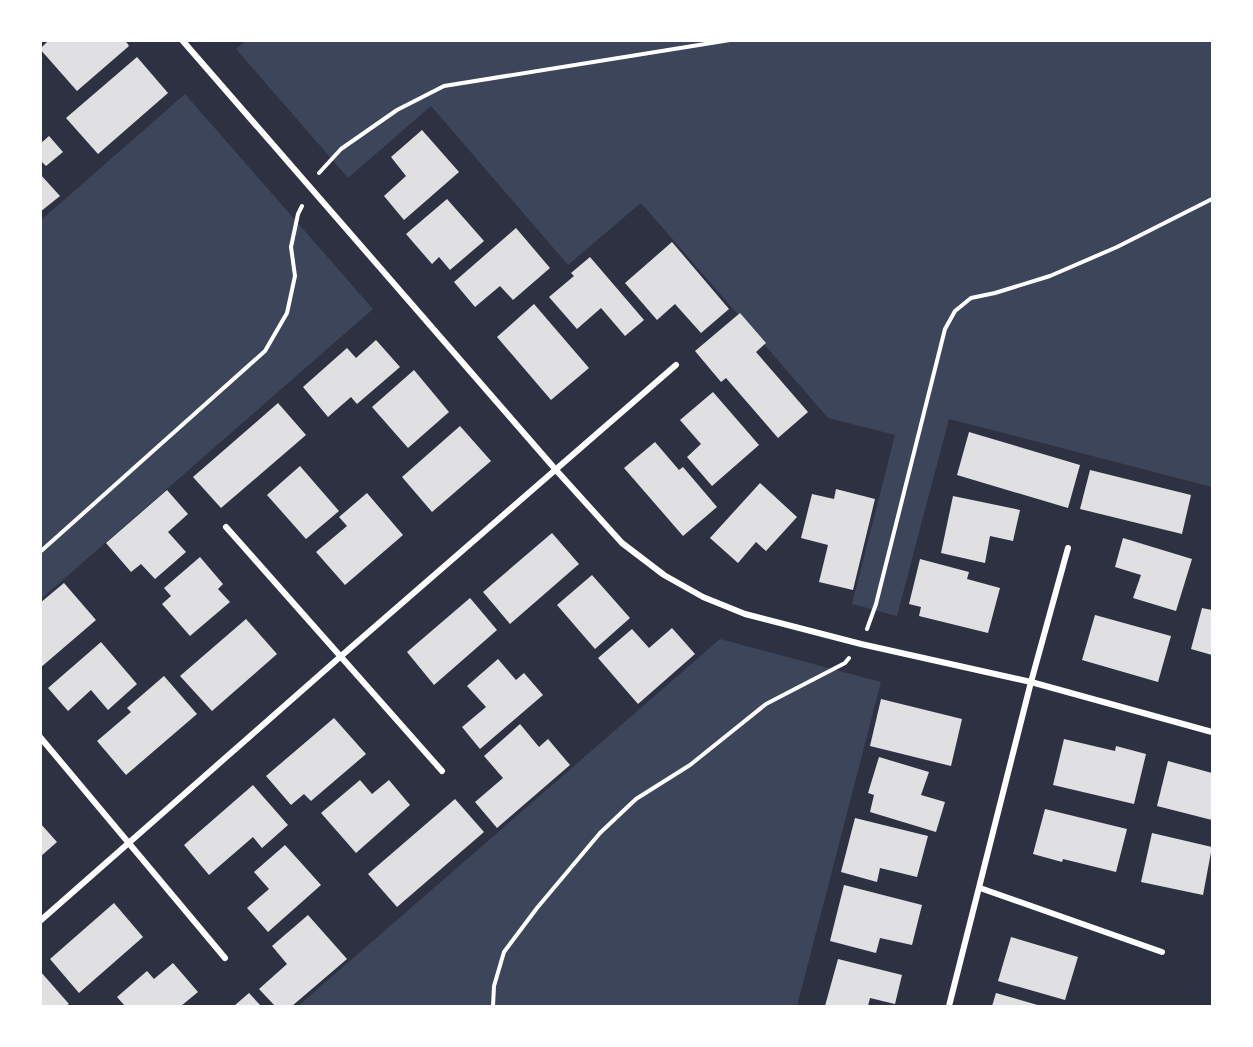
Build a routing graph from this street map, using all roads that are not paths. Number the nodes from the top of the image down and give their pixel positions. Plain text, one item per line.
1 (182, 40) edge
2 (676, 365) dead end
3 (556, 470) junction
4 (226, 527) dead end
5 (1068, 548) dead end
6 (340, 657) junction
7 (1031, 682) junction
8 (1212, 732) edge
9 (40, 737) edge
10 (442, 771) dead end
11 (129, 844) junction
12 (980, 888) junction
13 (40, 921) edge
14 (1162, 952) dead end
15 (225, 958) dead end
16 (949, 1006) edge

1 - 3 street
2 - 3 street
3 - 6 street
3 - 7 street
4 - 6 street
5 - 7 street
6 - 10 street
6 - 11 street
7 - 8 street
7 - 12 street
9 - 11 street
11 - 13 street
11 - 15 street
12 - 14 street
12 - 16 street

